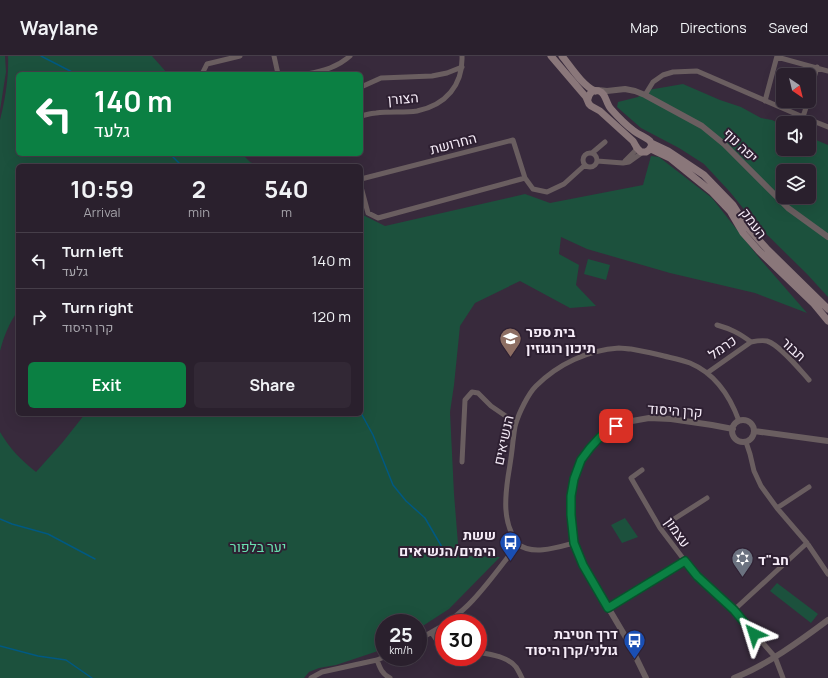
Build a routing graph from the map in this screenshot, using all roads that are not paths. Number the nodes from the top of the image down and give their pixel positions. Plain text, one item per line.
1 (240, 56) edge
2 (274, 56) edge
3 (350, 56) edge
4 (462, 56) edge
5 (551, 56) edge
6 (562, 56) edge
7 (777, 56) edge
8 (462, 67) junction
9 (817, 67) junction
10 (816, 71) edge
11 (828, 71) edge
12 (203, 72) edge
13 (278, 72) edge
14 (316, 72) edge
15 (363, 86) edge
16 (625, 89) junction
17 (597, 91) junction
18 (645, 95) junction
19 (588, 99) junction
20 (606, 100) junction
21 (765, 101) junction
22 (363, 116) edge
23 (801, 116) edge
24 (816, 122) edge
25 (828, 127) edge
26 (604, 142) dead end
27 (637, 146) junction
28 (651, 146) junction
29 (643, 152) junction
30 (592, 153) junction
31 (597, 162) junction
32 (623, 163) junction
33 (585, 165) junction
34 (363, 178) edge
35 (525, 178) junction
36 (363, 195) edge
37 (828, 238) edge
38 (828, 309) edge
39 (828, 321) edge
40 (717, 326) dead end
41 (751, 342) junction
42 (707, 373) junction
43 (809, 380) dead end
44 (739, 421) junction
45 (516, 423) junction
46 (733, 429) junction
47 (754, 431) junction
48 (828, 441) edge
49 (746, 442) junction
50 (462, 462) dead end
51 (642, 470) dead end
52 (809, 487) dead end
53 (707, 498) dead end
54 (777, 508) junction
55 (660, 528) junction
56 (574, 543) junction
57 (518, 544) junction
58 (807, 544) junction
59 (685, 561) junction
60 (828, 574) edge
61 (608, 608) junction
62 (734, 610) junction
63 (457, 614) edge
64 (828, 620) edge
65 (435, 631) edge
66 (432, 633) junction
67 (427, 636) edge
68 (435, 638) edge
69 (487, 654) edge
70 (775, 657) junction
71 (375, 660) edge
72 (379, 666) edge
73 (311, 678) edge
74 (390, 678) edge
75 (522, 678) edge
76 (646, 678) edge
77 (734, 678) edge
78 (782, 678) edge

1 - 12 street
2 - 13 street
3 - 14 street
4 - 8 street, הצורן
5 - 19 main road
6 - 17 main road, העמק
7 - 9 street
7 - 21 street
8 - 15 street
8 - 22 street, הצורן
9 - 10 street
9 - 11 street
16 - 17 street, יפה נוף
16 - 18 street, יפה נוף
16 - 20 street
17 - 19 main road
17 - 20 main road, העמק
18 - 21 street
18 - 37 street, יפה נוף
19 - 27 main road
20 - 28 main road, העמק
21 - 23 street
24 - 25 street
26 - 30 street
27 - 29 main road
27 - 32 street
28 - 29 main road
28 - 38 main road, העמק
28 - 39 main road, העמק
29 - 32 street
30 - 31 street
30 - 33 street
31 - 32 street
31 - 33 street
33 - 35 street
34 - 35 street, החרושת
35 - 36 street
40 - 41 street
41 - 42 street, כרמל
41 - 43 street, תבור
42 - 44 street, הנשיאים
42 - 45 street, הנשיאים
44 - 46 street
44 - 47 street
45 - 50 street
45 - 57 street, הנשיאים
46 - 49 street
46 - 56 street, קרן היסוד
47 - 48 street
47 - 49 street
49 - 54 street
51 - 55 street, עצמון
52 - 54 street
53 - 55 street
54 - 58 street
55 - 59 street, עצמון
56 - 57 street
56 - 61 street, קרן היסוד
57 - 63 street
58 - 60 street
58 - 62 street
59 - 61 street
59 - 62 street, עצמון
61 - 76 street, קרן היסוד
62 - 70 street, עצמון
64 - 70 street
65 - 66 street
66 - 67 street
66 - 68 street
69 - 75 street
70 - 77 street
70 - 78 street, עצמון
71 - 73 street
72 - 74 street

